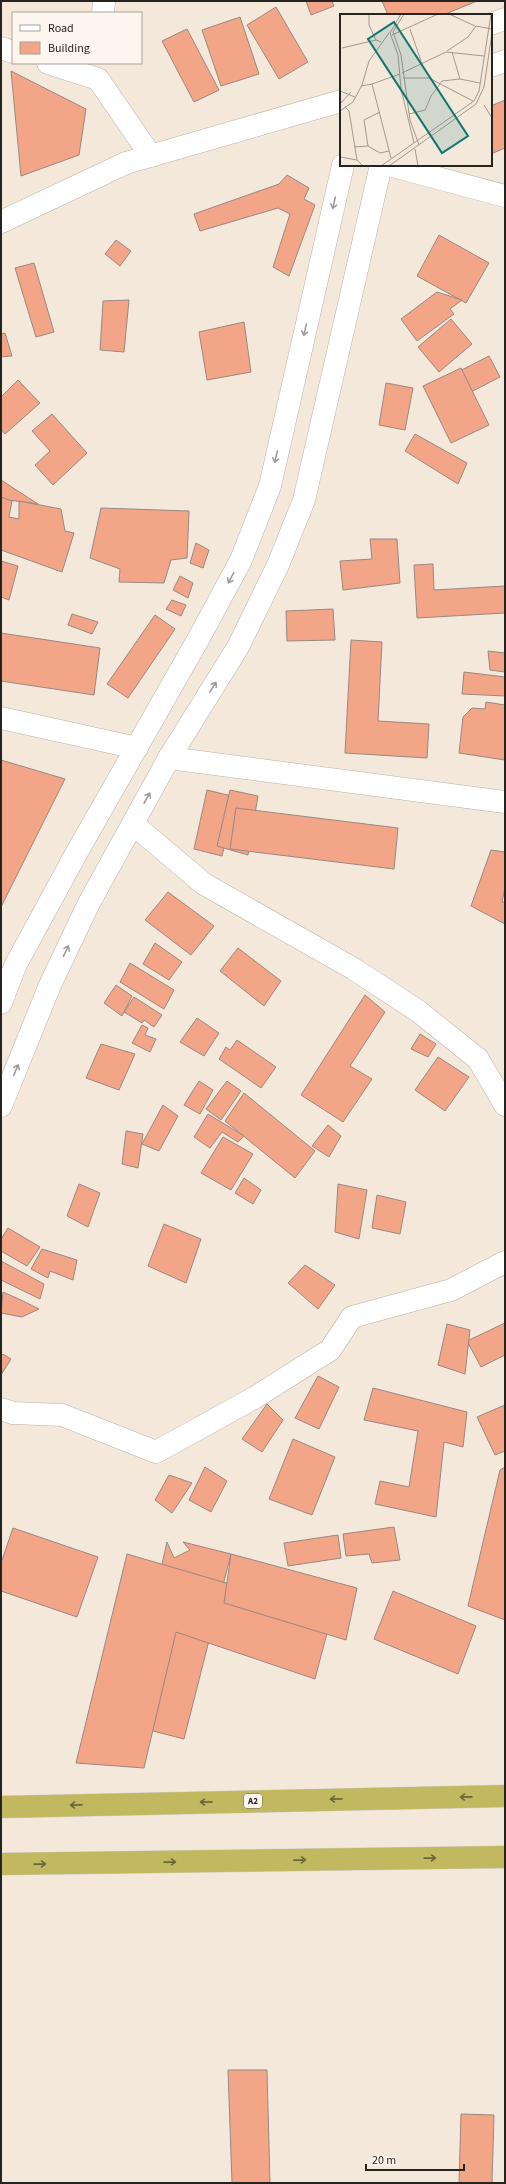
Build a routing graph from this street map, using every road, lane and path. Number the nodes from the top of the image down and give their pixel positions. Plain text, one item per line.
1 (104, 1) edge
2 (103, 12) edge
3 (505, 19) edge
4 (492, 24) edge
5 (1, 48) edge
6 (12, 52) edge
7 (505, 61) edge
8 (54, 64) edge
9 (492, 66) edge
10 (99, 71) edge
11 (340, 101) edge
12 (151, 156) junction
13 (343, 166) edge
14 (381, 166) edge
15 (393, 166) edge
16 (505, 196) edge
17 (1, 222) edge
18 (1, 718) edge
19 (137, 748) junction
20 (169, 758) junction
21 (505, 802) edge
22 (133, 824) junction
23 (1, 1003) edge
24 (505, 1104) edge
25 (1, 1106) edge
26 (505, 1262) edge
27 (1, 1409) edge
28 (505, 1796) edge
29 (1, 1807) edge
30 (505, 1857) edge
31 (1, 1864) edge

1 - 2 street
3 - 4 street
5 - 6 street
7 - 9 street
8 - 10 street
10 - 12 street
11 - 12 street
12 - 17 street
13 -> 19 street
20 -> 14 street
15 - 16 street
18 - 19 street
19 - 23 street
20 - 21 street
22 -> 20 street
22 - 24 street
25 -> 22 street
26 - 27 street
28 -> 29 highway, A2
31 -> 30 highway

